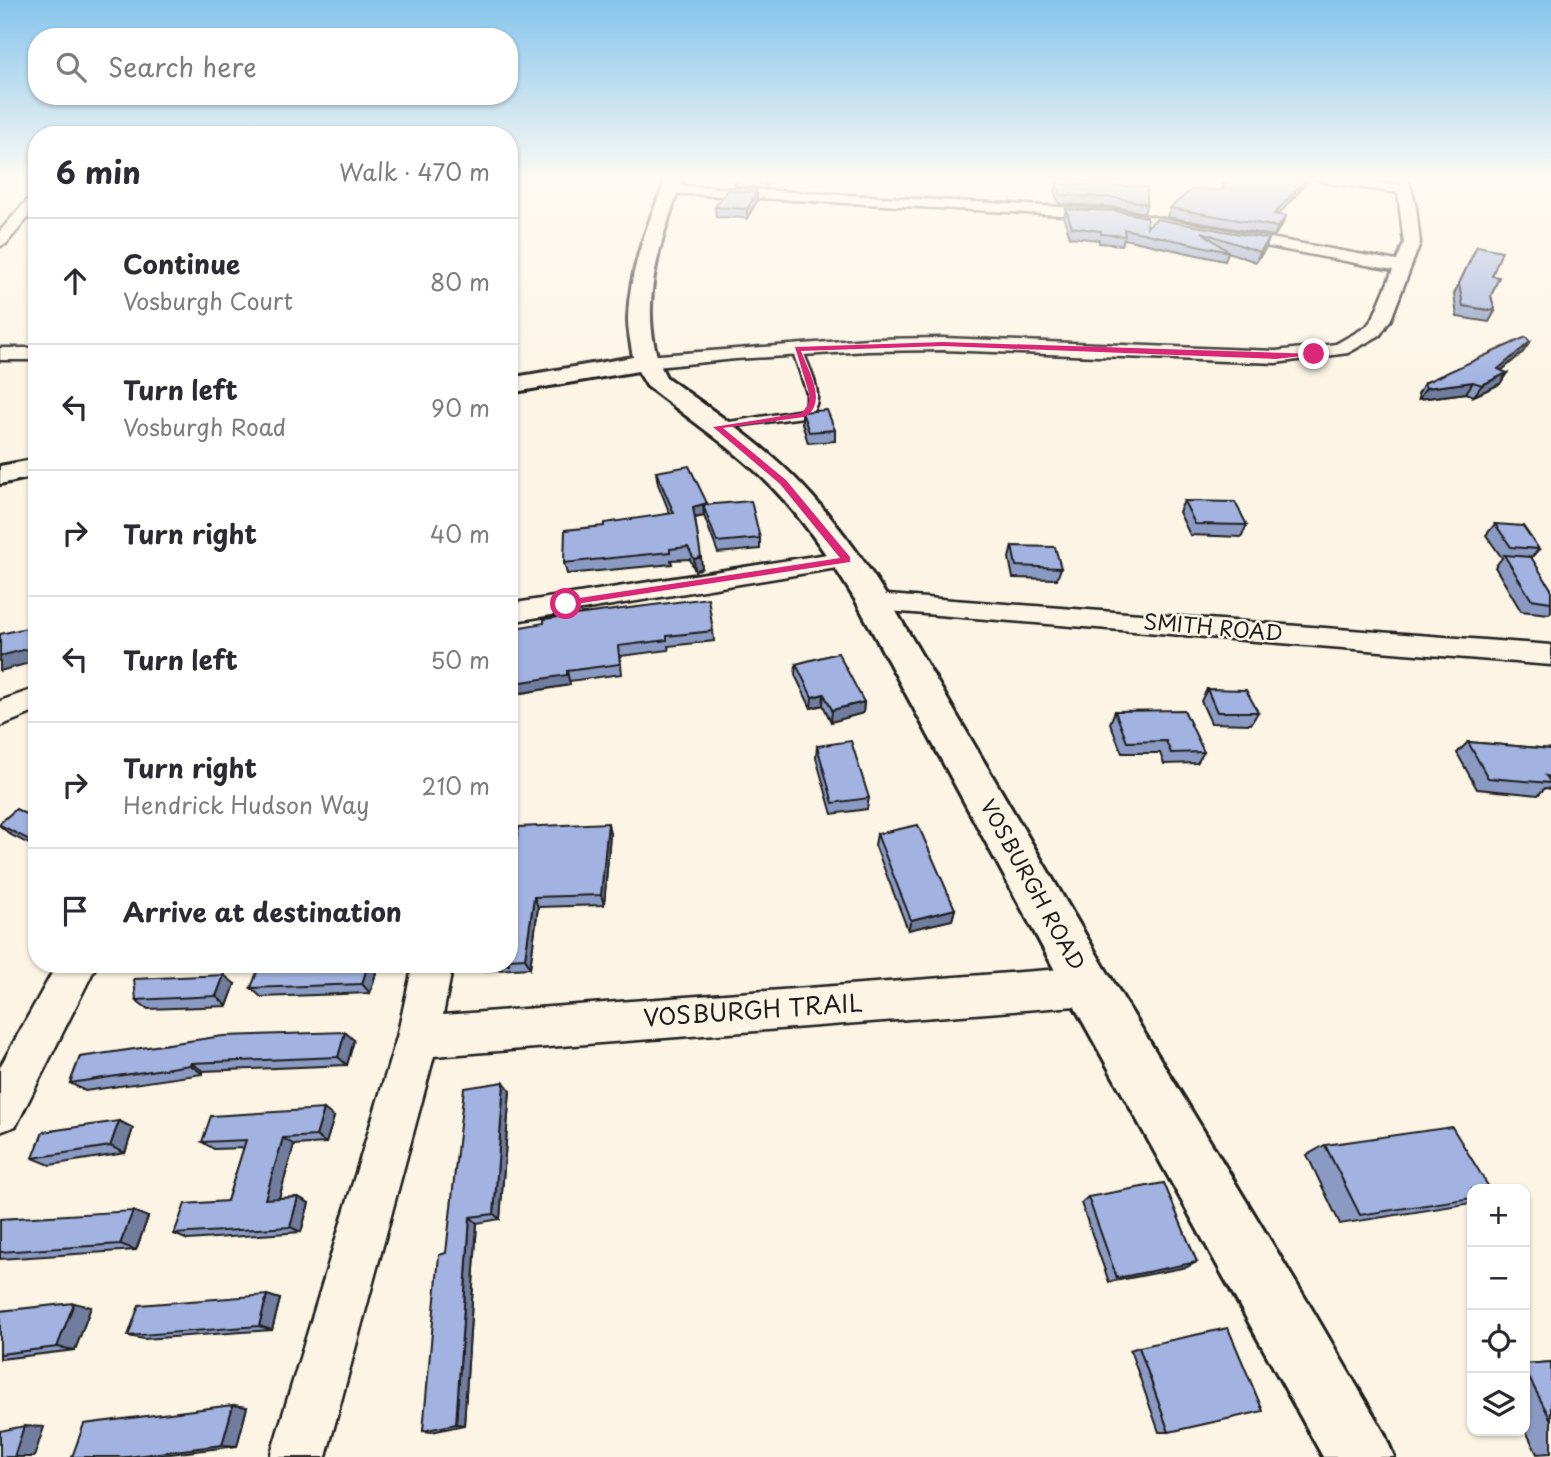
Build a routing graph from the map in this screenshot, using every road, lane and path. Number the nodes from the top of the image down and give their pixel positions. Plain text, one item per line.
1 (651, 246) edge
2 (1289, 246) edge
3 (1411, 246) edge
4 (1403, 267) junction
5 (797, 349) junction
6 (0, 354) edge
7 (28, 354) edge
8 (646, 362) junction
9 (518, 384) edge
10 (717, 427) junction
11 (0, 451) edge
12 (28, 451) edge
13 (28, 469) edge
14 (0, 475) edge
15 (846, 559) junction
16 (874, 603) junction
17 (518, 612) edge
18 (1551, 655) edge
19 (28, 703) edge
20 (0, 714) edge
21 (73, 973) edge
22 (431, 973) edge
23 (1089, 986) junction
24 (418, 1037) junction
25 (0, 1110) edge
26 (298, 1457) edge
27 (1360, 1457) edge

1 - 8 street
2 - 4 street
3 - 4 street
4 - 5 street
5 - 8 street
5 - 10 lane
6 - 7 street
8 - 9 street
8 - 10 street, VOSBURGH ROAD
10 - 15 street, VOSBURGH ROAD
11 - 12 street
13 - 14 street
15 - 16 street, VOSBURGH ROAD
15 - 17 street
16 - 18 street, SMITH ROAD
16 - 23 street, VOSBURGH ROAD
19 - 20 street
21 - 25 street
22 - 24 street
23 - 24 street, VOSBURGH TRAIL
23 - 27 street, VOSBURGH ROAD
24 - 26 street

